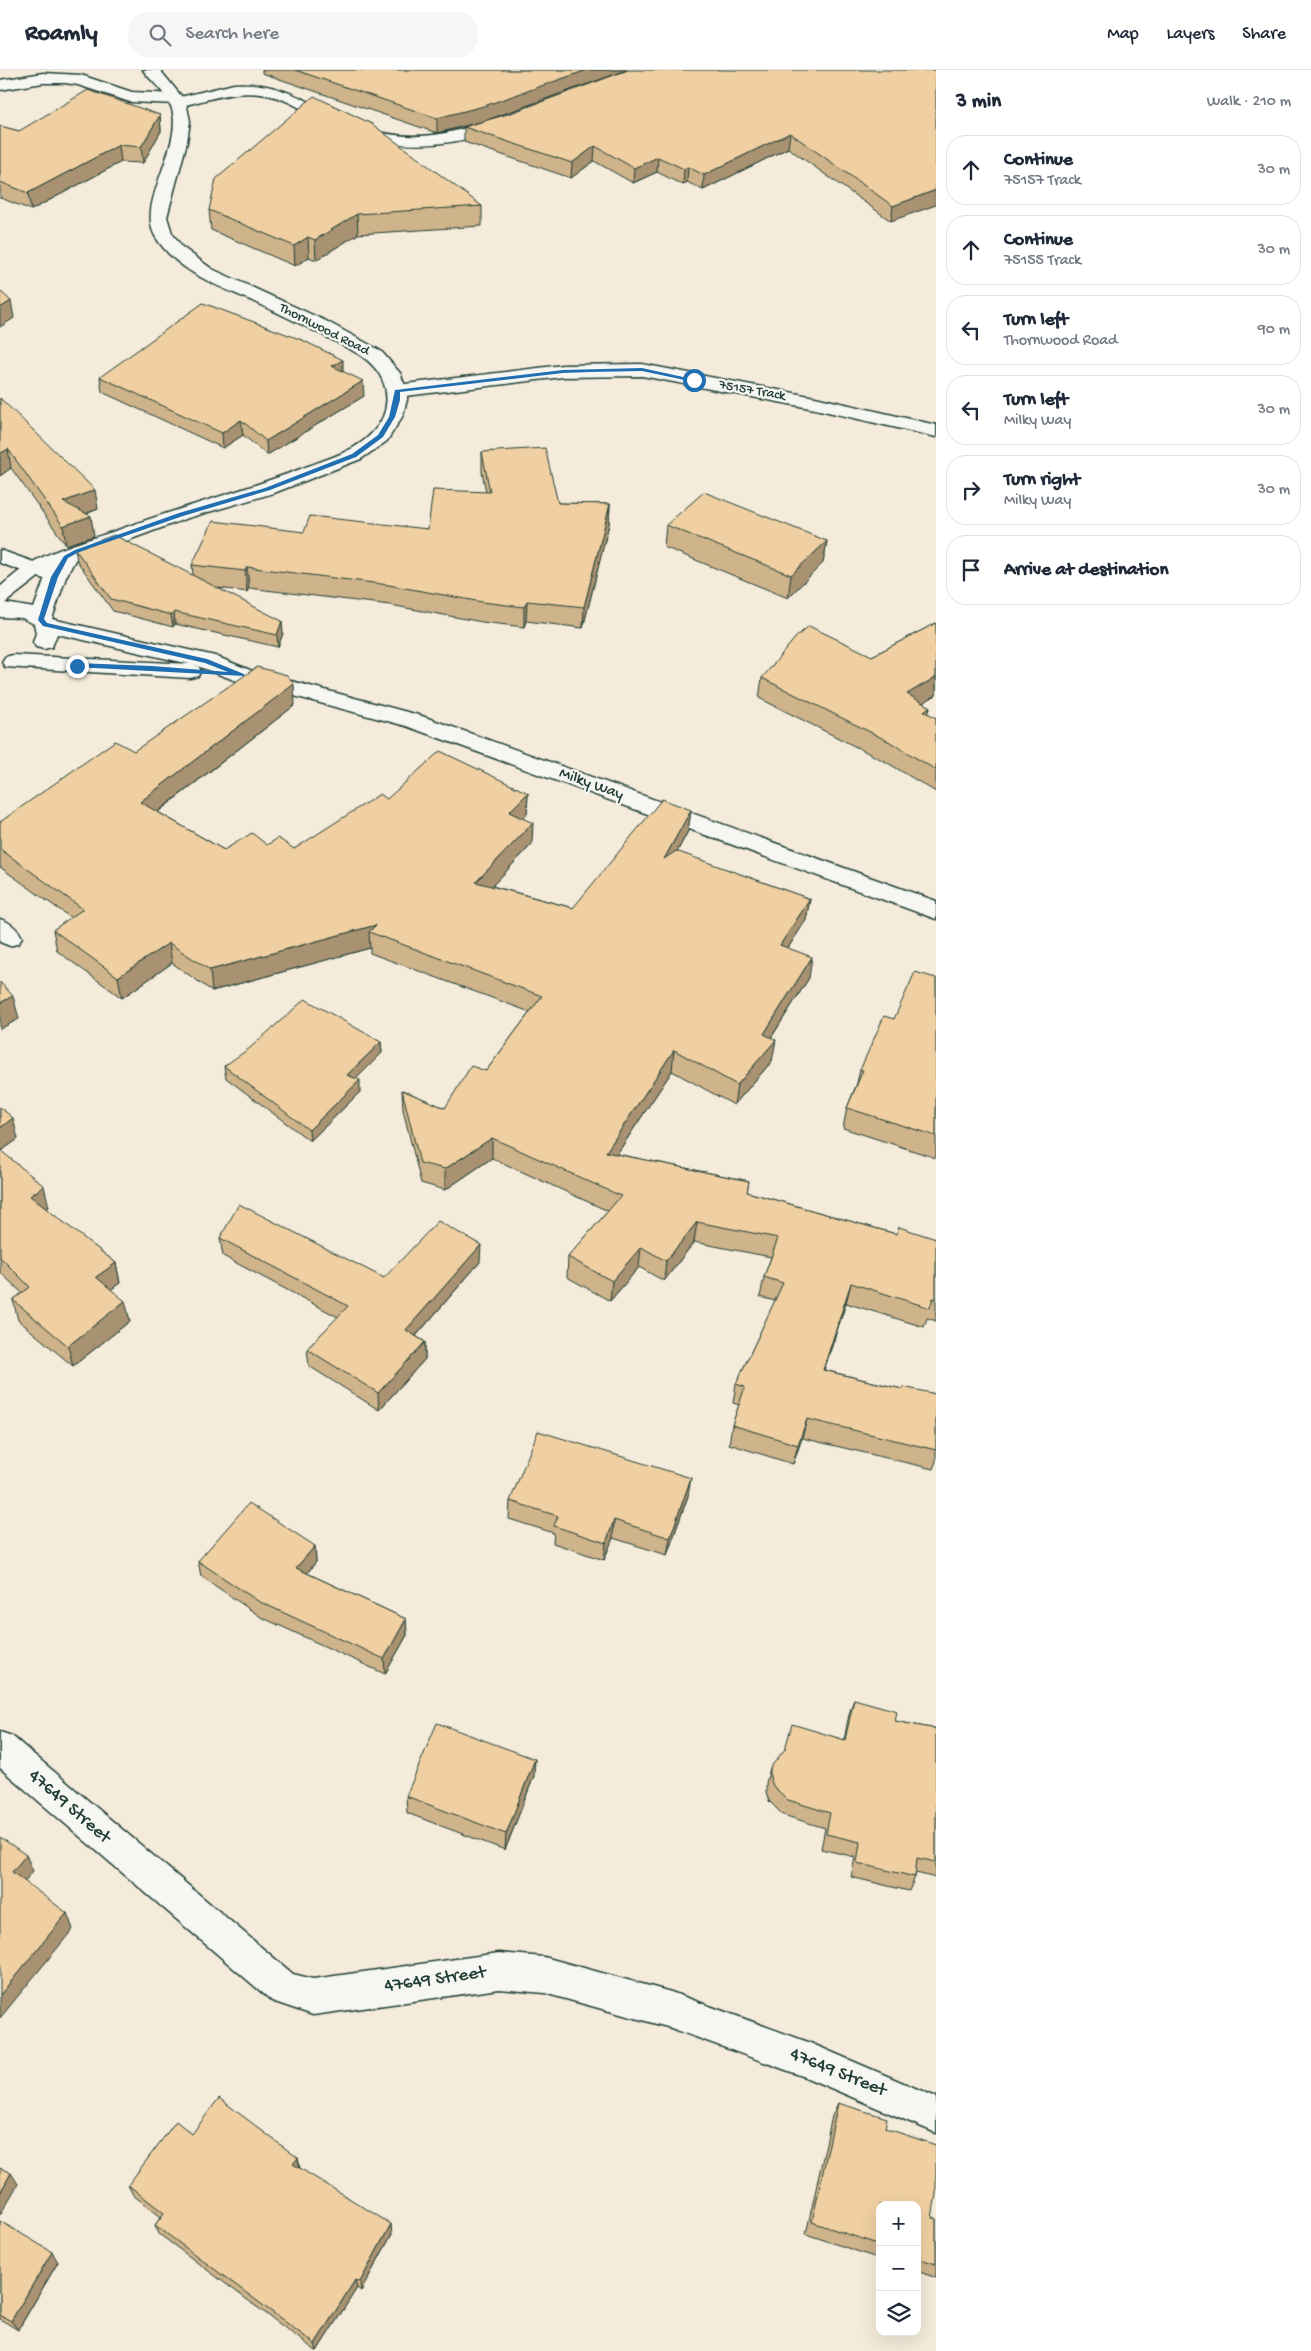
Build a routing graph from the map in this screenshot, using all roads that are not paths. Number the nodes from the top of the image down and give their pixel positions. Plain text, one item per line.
1 (151, 70) edge
2 (0, 85) edge
3 (177, 101) junction
4 (513, 119) edge
5 (397, 391) junction
6 (936, 431) edge
7 (0, 556) edge
8 (66, 557) junction
9 (34, 570) junction
10 (55, 577) junction
11 (0, 598) edge
12 (0, 610) edge
13 (43, 622) junction
14 (7, 663) edge
15 (242, 675) junction
16 (936, 910) edge
17 (0, 1747) edge
18 (936, 2115) edge

1 - 3 street
2 - 3 street
3 - 4 street
3 - 5 street, Thornwood Road
5 - 6 street, 75157 Track
5 - 8 street
7 - 9 street
8 - 9 street
8 - 10 street
9 - 10 street
9 - 11 street
10 - 13 street
12 - 13 street, Milky Way
13 - 14 street
13 - 15 street, Milky Way
14 - 15 street, Milky Way
15 - 16 street, Milky Way
17 - 18 street, 47649 Street

